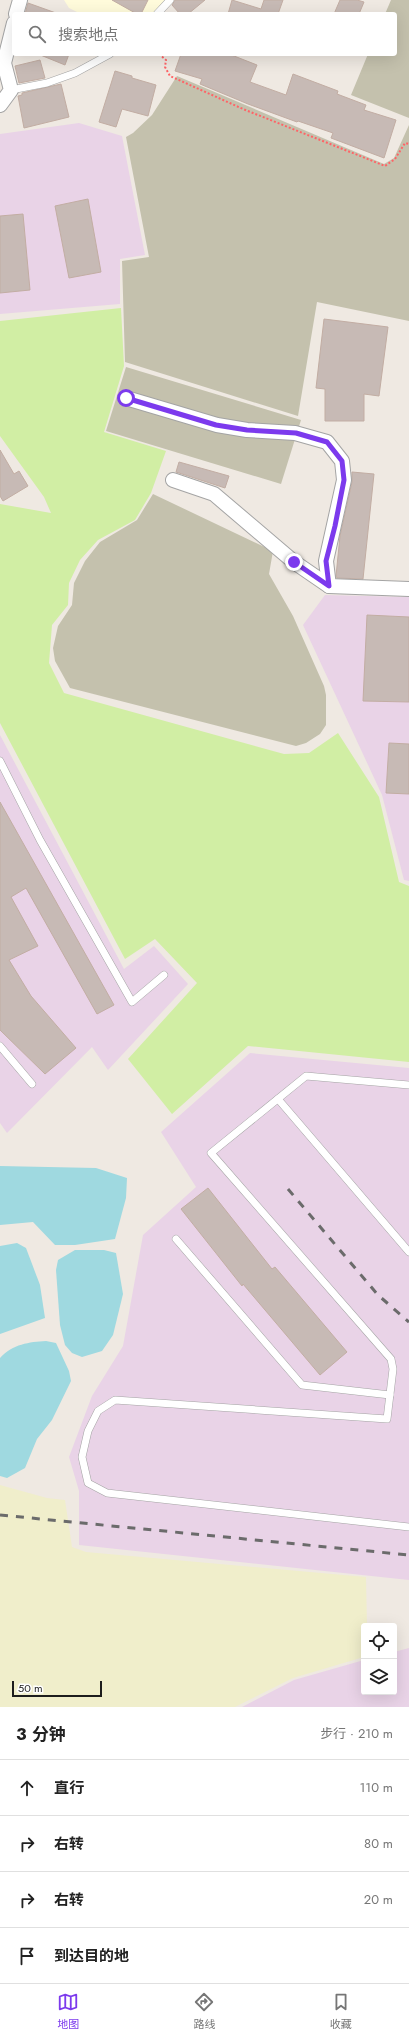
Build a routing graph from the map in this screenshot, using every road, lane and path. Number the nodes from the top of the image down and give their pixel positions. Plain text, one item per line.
1 (20, 0) edge
2 (170, 0) edge
3 (17, 12) edge
4 (159, 12) edge
5 (12, 31) edge
6 (106, 56) edge
7 (162, 56) edge
8 (11, 90) junction
9 (0, 105) edge
10 (409, 144) edge
11 (126, 398) dead end
12 (173, 480) dead end
13 (329, 586) junction
14 (409, 589) edge
15 (0, 761) edge
16 (164, 975) dead end
17 (0, 1046) edge
18 (32, 1084) dead end
19 (409, 1085) edge
20 (278, 1099) junction
21 (176, 1238) dead end
22 (409, 1252) edge
23 (390, 1395) junction
24 (409, 1527) edge

1 - 3 street
2 - 4 lane
5 - 8 street
6 - 8 lane
7 - 10 path
8 - 9 street
11 - 13 street
12 - 13 street
13 - 14 street
15 - 16 lane
17 - 18 lane
19 - 20 lane
20 - 22 lane
20 - 23 lane
21 - 23 lane
23 - 24 lane

